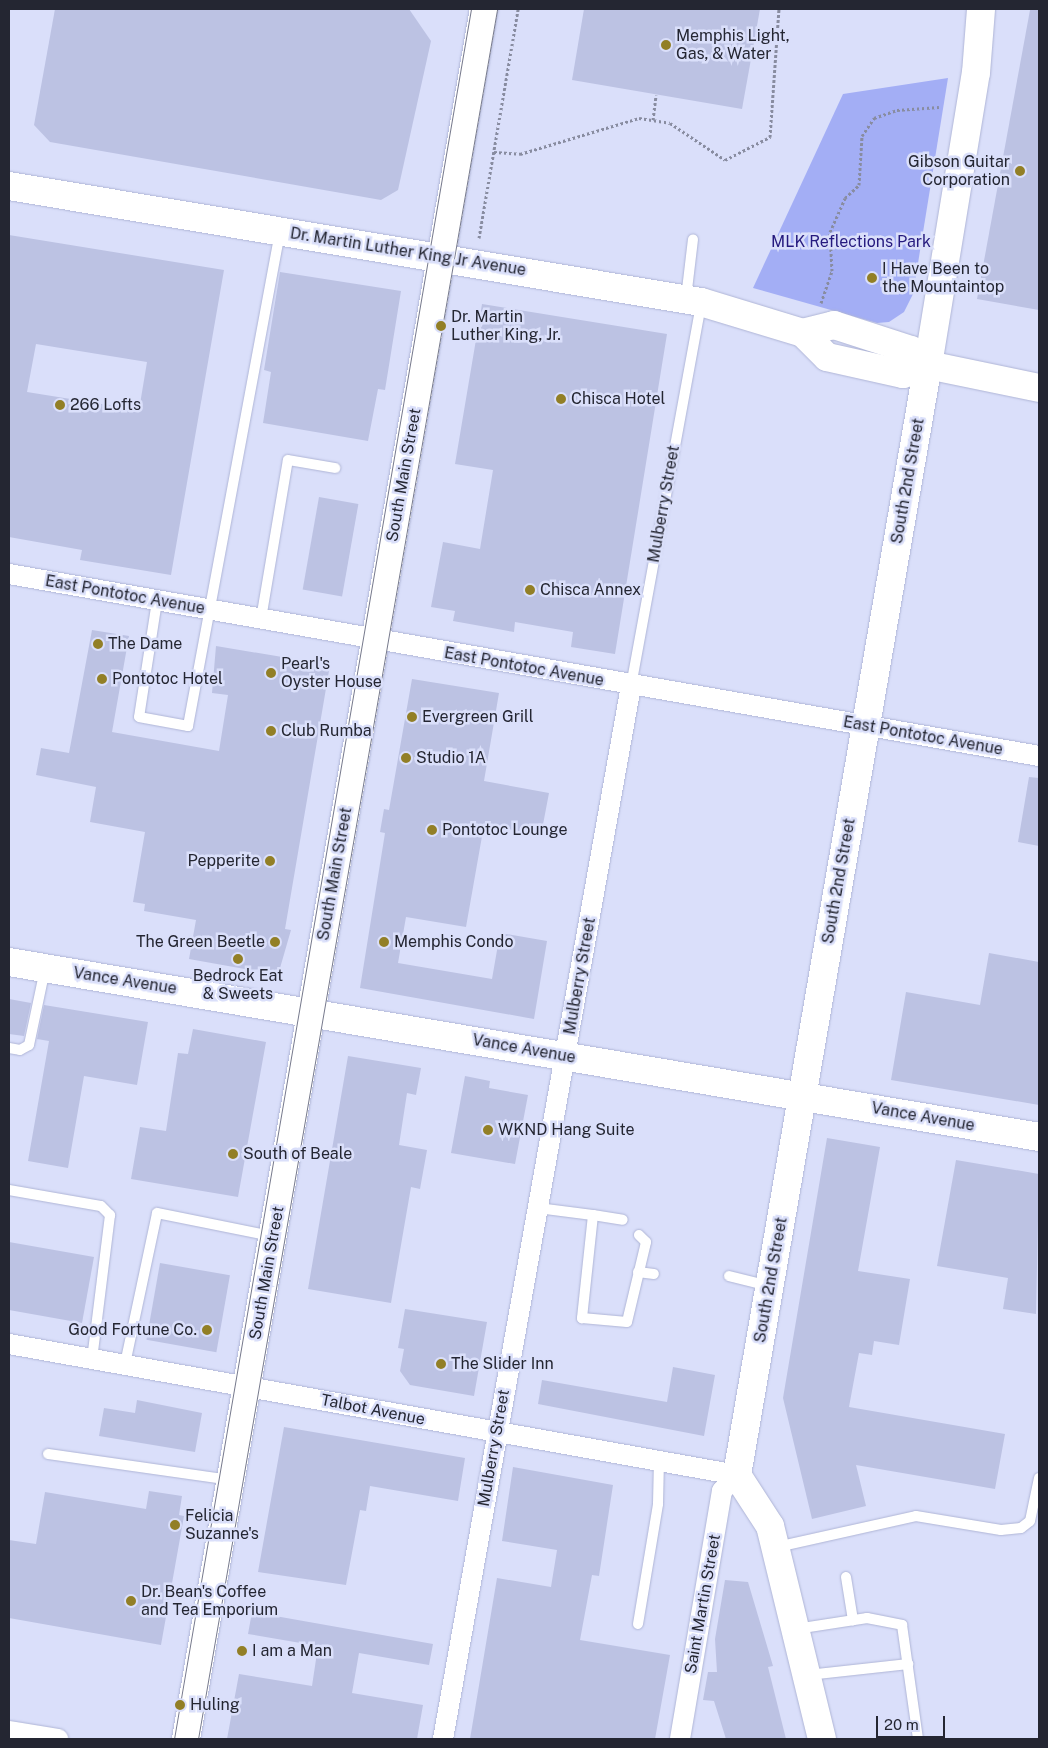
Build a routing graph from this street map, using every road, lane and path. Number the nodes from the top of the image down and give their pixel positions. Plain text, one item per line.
1 (484, 9) edge
2 (518, 9) edge
3 (779, 9) edge
4 (981, 9) edge
5 (656, 95) dead end
6 (939, 107) dead end
7 (653, 120) junction
8 (494, 152) junction
9 (9, 186) edge
10 (281, 231) junction
11 (479, 238) dead end
12 (693, 239) dead end
13 (441, 256) junction
14 (694, 300) junction
15 (821, 303) dead end
16 (928, 365) junction
17 (1039, 388) edge
18 (335, 468) dead end
19 (9, 574) edge
20 (157, 601) junction
21 (208, 610) junction
22 (261, 619) junction
23 (375, 640) junction
24 (631, 686) junction
25 (866, 726) junction
26 (1039, 756) edge
27 (9, 962) edge
28 (45, 968) junction
29 (311, 1012) junction
30 (9, 1048) edge
31 (566, 1056) junction
32 (802, 1096) junction
33 (1039, 1137) edge
34 (9, 1190) edge
35 (538, 1208) junction
36 (593, 1215) junction
37 (623, 1220) dead end
38 (639, 1235) dead end
39 (273, 1236) junction
40 (638, 1272) junction
41 (654, 1274) dead end
42 (729, 1276) dead end
43 (770, 1286) junction
44 (9, 1344) edge
45 (92, 1359) junction
46 (125, 1364) junction
47 (247, 1386) junction
48 (496, 1434) junction
49 (48, 1454) dead end
50 (659, 1461) junction
51 (737, 1475) junction
52 (1039, 1478) edge
53 (231, 1480) junction
54 (776, 1548) junction
55 (846, 1577) dead end
56 (853, 1620) junction
57 (638, 1624) dead end
58 (795, 1629) junction
59 (908, 1664) junction
60 (807, 1676) junction
61 (9, 1731) edge
62 (58, 1739) edge
63 (186, 1739) edge
64 (443, 1739) edge
65 (680, 1739) edge
66 (822, 1739) edge
67 (918, 1739) edge

1 - 13 main road, South Main Street
2 - 8 path
3 - 7 path
4 - 16 main road, South 2nd Street
5 - 7 path
6 - 15 path
7 - 8 path
8 - 11 path
9 - 10 main road, Dr. Martin Luther King Jr Avenue
10 - 13 main road, Dr. Martin Luther King Jr Avenue
10 - 21 lane
12 - 14 lane, Mulberry Street
13 - 14 main road, Dr. Martin Luther King Jr Avenue
13 - 23 main road, South Main Street
14 - 16 main road, Dr. Martin Luther King Jr Avenue
14 - 24 lane, Mulberry Street
16 - 17 main road
16 - 25 main road, South 2nd Street
18 - 22 lane
19 - 20 street, East Pontotoc Avenue
20 - 21 street, East Pontotoc Avenue
20 - 21 lane
21 - 22 street, East Pontotoc Avenue
22 - 23 street, East Pontotoc Avenue
23 - 24 street, East Pontotoc Avenue
23 - 29 main road, South Main Street
24 - 25 street, East Pontotoc Avenue
24 - 31 street, Mulberry Street
25 - 26 street, East Pontotoc Avenue
25 - 32 main road, South 2nd Street
27 - 28 main road, Vance Avenue
28 - 29 main road, Vance Avenue
28 - 30 lane
29 - 31 main road, Vance Avenue
29 - 39 main road, South Main Street
31 - 32 main road, Vance Avenue
31 - 35 street, Mulberry Street
32 - 33 main road, Vance Avenue
32 - 43 main road, South 2nd Street
34 - 45 lane
35 - 36 lane
35 - 48 street, Mulberry Street
36 - 37 lane
36 - 40 lane
38 - 40 lane
39 - 46 lane
39 - 47 main road, South Main Street
40 - 41 lane
42 - 43 lane
43 - 51 main road, South 2nd Street
44 - 45 street, Talbot Avenue
45 - 46 street, Talbot Avenue
46 - 47 street, Talbot Avenue
47 - 48 street, Talbot Avenue
47 - 53 main road, South Main Street
48 - 50 street, Talbot Avenue
48 - 64 street, Mulberry Street
49 - 53 lane
50 - 51 street, Talbot Avenue
50 - 57 lane
51 - 54 main road
51 - 65 street, Saint Martin Street
52 - 54 lane
53 - 63 main road, South Main Street
54 - 58 main road
55 - 56 lane
56 - 58 lane
56 - 59 lane
58 - 60 main road
59 - 60 lane
59 - 67 lane
60 - 66 main road
61 - 62 street

